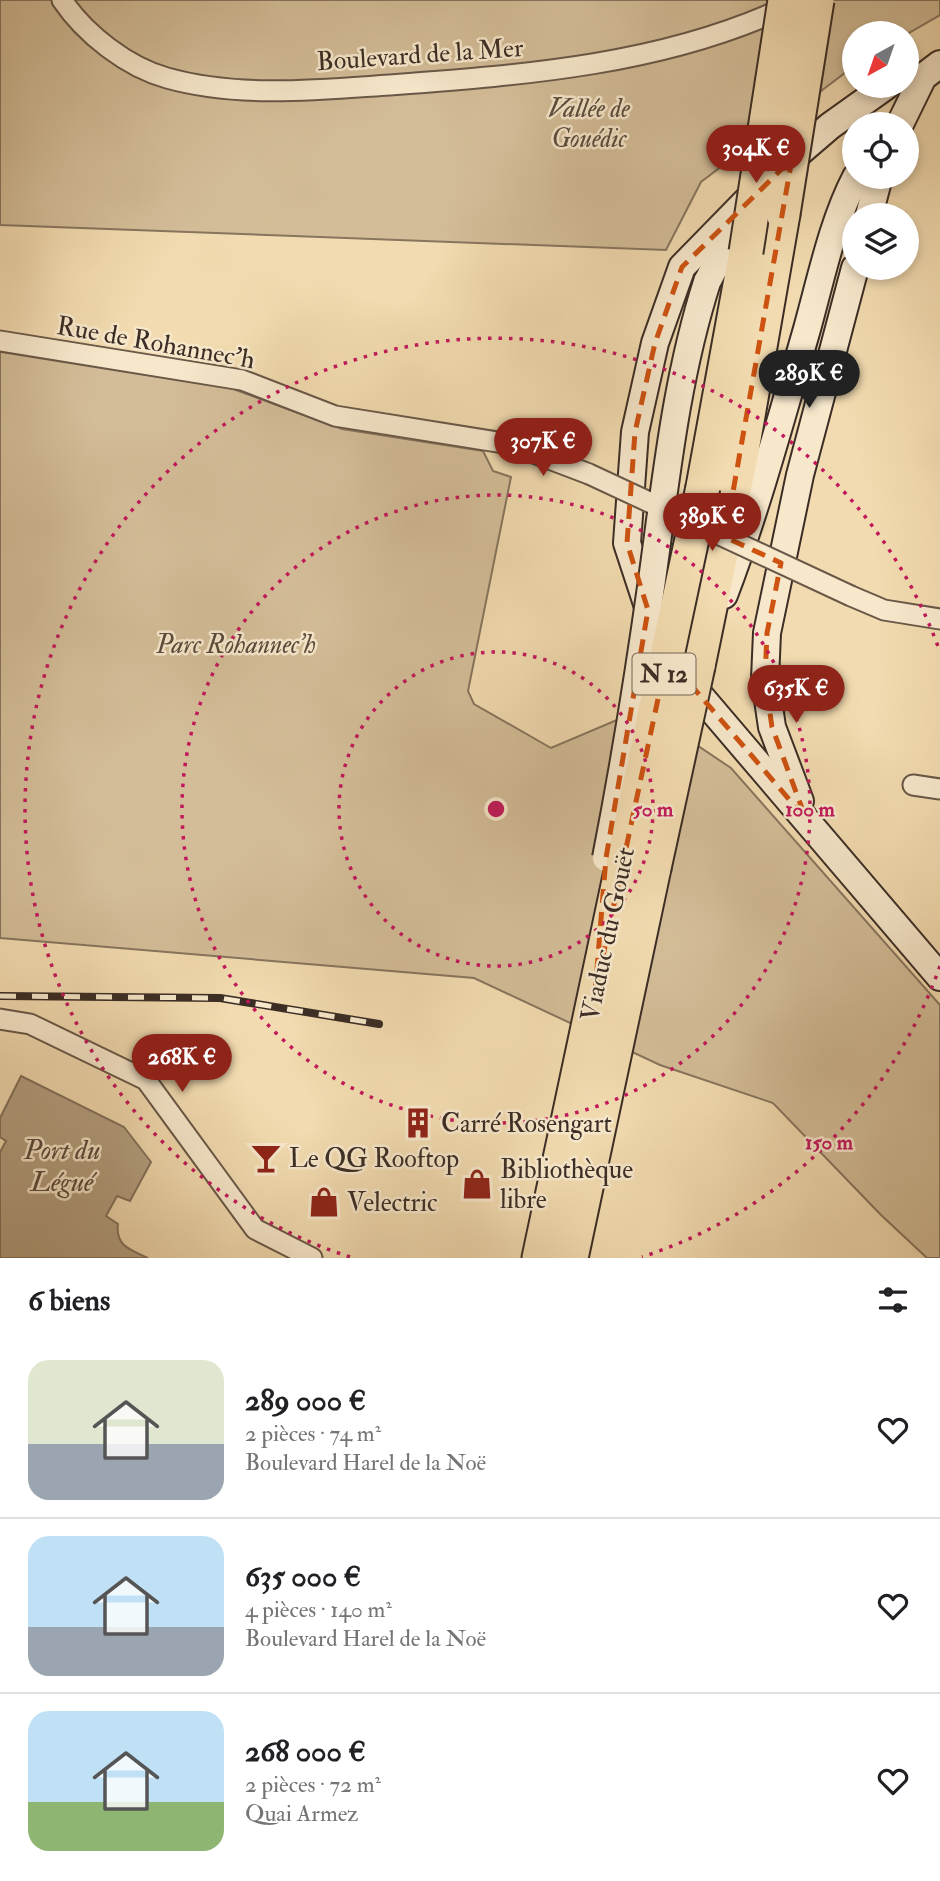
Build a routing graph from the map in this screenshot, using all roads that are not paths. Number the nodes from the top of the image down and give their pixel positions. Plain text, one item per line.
1 (62, 0) edge
2 (785, 0) edge
3 (801, 0) edge
4 (817, 0) edge
5 (940, 52) edge
6 (923, 71) edge
7 (871, 98) edge
8 (876, 98) edge
9 (897, 112) edge
10 (905, 112) edge
11 (850, 189) edge
12 (852, 280) edge
13 (0, 341) edge
14 (730, 499) junction
15 (940, 620) edge
16 (913, 785) dead end
17 (940, 789) edge
18 (806, 819) junction
19 (940, 977) edge
20 (595, 993) junction
21 (0, 1019) edge
22 (312, 1258) edge
23 (538, 1258) edge
24 (571, 1258) edge

1 - 3 street, Boulevard de la Mer
2 - 14 highway, N 12, bridge
4 - 14 highway, N 12, bridge
5 - 6 main road
6 - 9 main road
6 - 10 main road
7 - 18 main road
8 - 20 main road, bridge
11 - 14 main road
12 - 18 main road
13 - 15 street, Rue de Rohannec'h, bridge
14 - 20 highway, Viaduc du Gouët / N 12, bridge
14 - 24 highway, Viaduc du Gouët / N 12, bridge
16 - 17 street
18 - 19 main road
20 - 23 highway, Viaduc du Gouët / N 12
21 - 22 street

